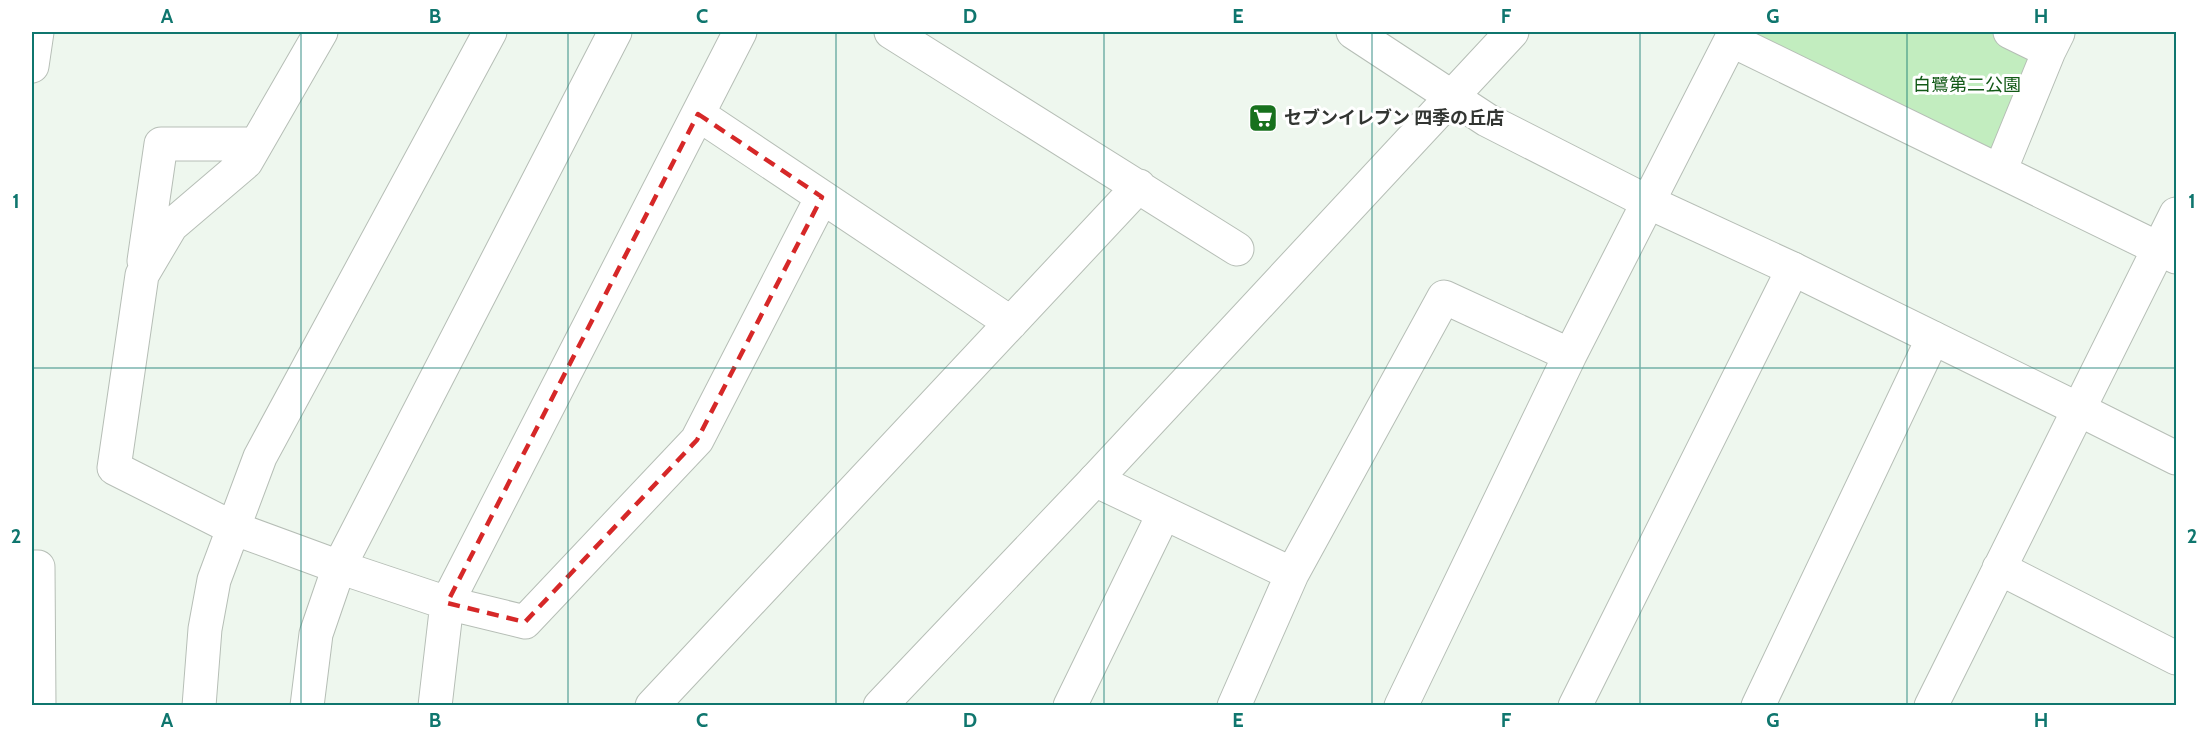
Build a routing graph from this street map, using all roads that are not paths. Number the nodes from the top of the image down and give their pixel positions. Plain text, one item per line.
1 (37, 32) edge
2 (321, 32) edge
3 (490, 32) edge
4 (615, 32) edge
5 (740, 32) edge
6 (891, 32) edge
7 (1353, 32) edge
8 (1512, 32) edge
9 (2010, 32) edge
10 (1733, 36) edge
11 (2054, 41) edge
12 (32, 66) edge
13 (1452, 98) junction
14 (698, 114) junction
15 (256, 144) junction
16 (2000, 171) junction
17 (1139, 186) junction
18 (822, 196) junction
19 (1648, 202) junction
20 (2176, 214) edge
21 (1237, 249) dead end
22 (2168, 253) edge
23 (1793, 269) junction
24 (141, 275) junction
25 (1011, 323) junction
26 (1933, 338) junction
27 (1570, 355) junction
28 (2078, 409) junction
29 (2176, 458) edge
30 (1095, 480) junction
31 (1164, 513) junction
32 (233, 528) junction
33 (32, 567) edge
34 (339, 567) junction
35 (1999, 568) junction
36 (1292, 574) junction
37 (447, 603) junction
38 (2176, 658) edge
39 (39, 705) edge
40 (199, 705) edge
41 (307, 705) edge
42 (435, 705) edge
43 (652, 705) edge
44 (880, 705) edge
45 (1070, 705) edge
46 (1234, 705) edge
47 (1401, 705) edge
48 (1575, 705) edge
49 (1758, 705) edge
50 (1931, 705) edge

1 - 12 street
2 - 15 street
3 - 32 street
4 - 34 street
5 - 14 street
6 - 17 street
7 - 13 street
8 - 13 street
9 - 11 street
10 - 16 street
10 - 19 street
11 - 16 street
13 - 19 street
13 - 30 street
14 - 18 street
14 - 37 street
15 - 24 street
15 - 24 street
16 - 22 street
17 - 21 street
17 - 25 street
18 - 25 street
18 - 37 street
19 - 23 street
19 - 27 street
20 - 22 street
22 - 28 street
23 - 26 street
23 - 48 street
24 - 32 street
25 - 43 street
26 - 28 street
26 - 49 street
27 - 36 street
27 - 47 street
28 - 29 street
28 - 35 street
30 - 31 street
30 - 44 street
31 - 36 street
31 - 45 street
32 - 34 street
32 - 40 street
33 - 39 street
34 - 37 street
34 - 41 street
35 - 38 street
35 - 50 street
36 - 46 street
37 - 42 street

